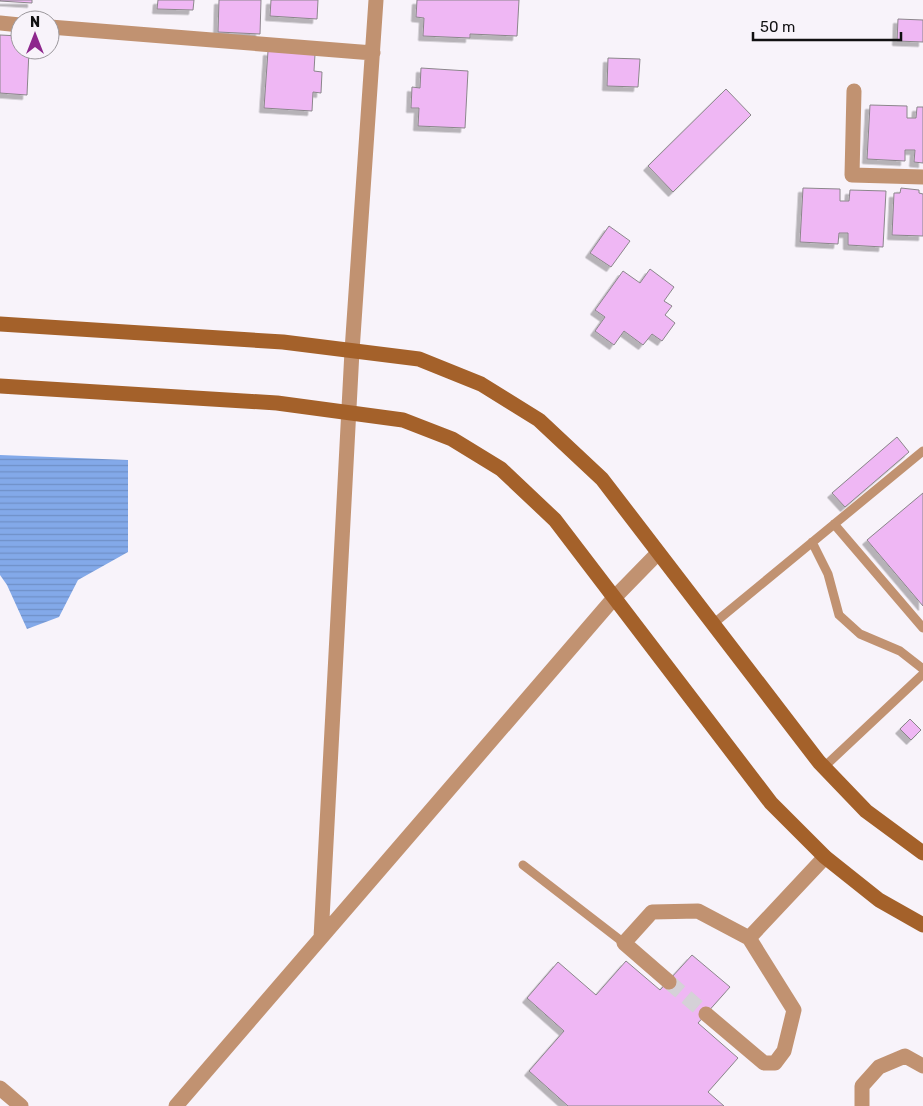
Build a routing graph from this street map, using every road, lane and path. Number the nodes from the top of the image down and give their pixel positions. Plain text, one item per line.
1 (376, 0) edge
2 (60, 29) edge
3 (373, 53) junction
4 (854, 91) dead end
5 (923, 176) edge
6 (0, 324) edge
7 (352, 351) junction
8 (0, 386) edge
9 (350, 413) junction
10 (923, 450) edge
11 (834, 524) junction
12 (812, 542) junction
13 (658, 553) junction
14 (614, 598) junction
15 (713, 624) junction
16 (923, 628) edge
17 (923, 669) edge
18 (923, 674) edge
19 (824, 767) junction
20 (923, 853) edge
21 (825, 857) junction
22 (523, 865) dead end
23 (923, 925) edge
24 (321, 938) junction
25 (749, 938) junction
26 (624, 943) junction
27 (668, 982) tunnel mouth
28 (706, 1014) tunnel mouth
29 (923, 1066) edge
30 (0, 1088) edge
31 (21, 1106) edge
32 (176, 1106) edge
33 (862, 1106) edge

1 - 3 street
2 - 3 street
3 - 7 street
4 - 5 street
6 - 7 street
7 - 9 street
7 - 13 street
8 - 9 street
9 - 14 street
9 - 24 street
10 - 11 lane
11 - 12 lane
11 - 16 lane
12 - 15 lane
12 - 17 lane
13 - 14 street
13 - 15 street
14 - 21 street
14 - 24 street
15 - 19 street
18 - 19 lane
19 - 20 street
21 - 23 street
21 - 25 street
22 - 26 lane
24 - 32 street
25 - 26 street
25 - 28 street
26 - 27 street
29 - 33 street
30 - 31 street

